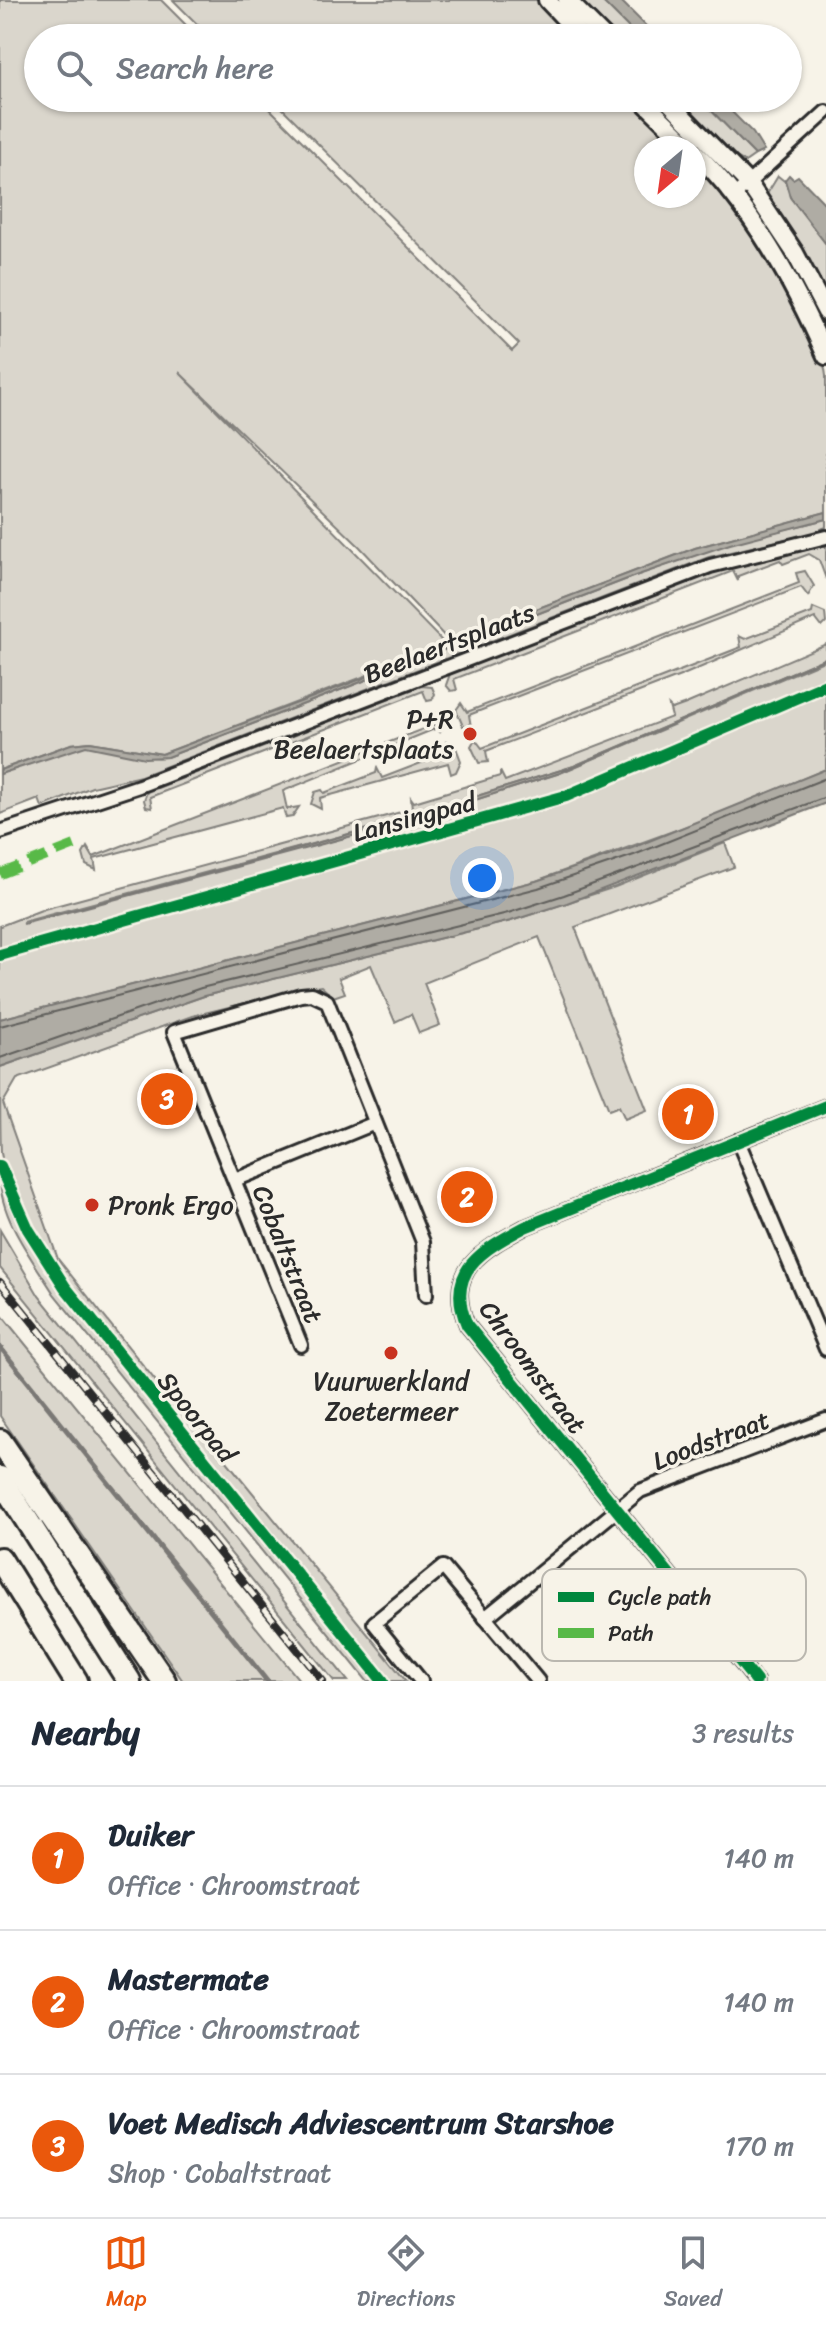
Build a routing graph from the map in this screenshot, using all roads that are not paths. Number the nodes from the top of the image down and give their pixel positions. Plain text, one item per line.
1 (547, 0) edge
2 (567, 0) edge
3 (570, 24) edge
4 (591, 24) edge
5 (655, 112) edge
6 (679, 112) edge
7 (826, 112) edge
8 (679, 136) edge
9 (706, 165) edge
10 (749, 184) junction
11 (733, 197) junction
12 (826, 312) edge
13 (826, 356) edge
14 (826, 537) edge
15 (0, 832) edge
16 (826, 1106) edge
17 (375, 1123) junction
18 (738, 1141) junction
19 (235, 1180) junction
20 (426, 1295) dead end
21 (301, 1345) dead end
22 (826, 1349) edge
23 (826, 1420) edge
24 (0, 1441) edge
25 (0, 1478) edge
26 (617, 1510) junction
27 (0, 1559) edge
28 (545, 1569) edge
29 (665, 1569) edge
30 (542, 1571) edge
31 (31, 1607) junction
32 (485, 1618) junction
33 (740, 1661) edge
34 (67, 1681) edge
35 (76, 1681) edge
36 (129, 1681) edge
37 (164, 1681) edge
38 (421, 1681) edge
39 (538, 1681) edge
40 (756, 1681) edge

1 - 3 street
2 - 4 street
5 - 8 street
6 - 10 street
7 - 10 street
9 - 11 street
10 - 11 street
10 - 12 street
11 - 13 street
14 - 15 street, Beelaertsplaats
16 - 18 street, Chroomstraat
17 - 19 street, Cobaltstraat
17 - 19 street, Cobaltstraat
17 - 20 street, Cobaltstraat
18 - 22 street
18 - 26 street, Chroomstraat
19 - 21 street, Cobaltstraat
23 - 26 street, Loodstraat
24 - 37 highway
25 - 36 highway
26 - 28 street
26 - 29 street, Chroomstraat
27 - 31 highway
30 - 32 street
31 - 34 highway
31 - 35 highway
32 - 38 street
32 - 39 street
33 - 40 street, Chroomstraat

